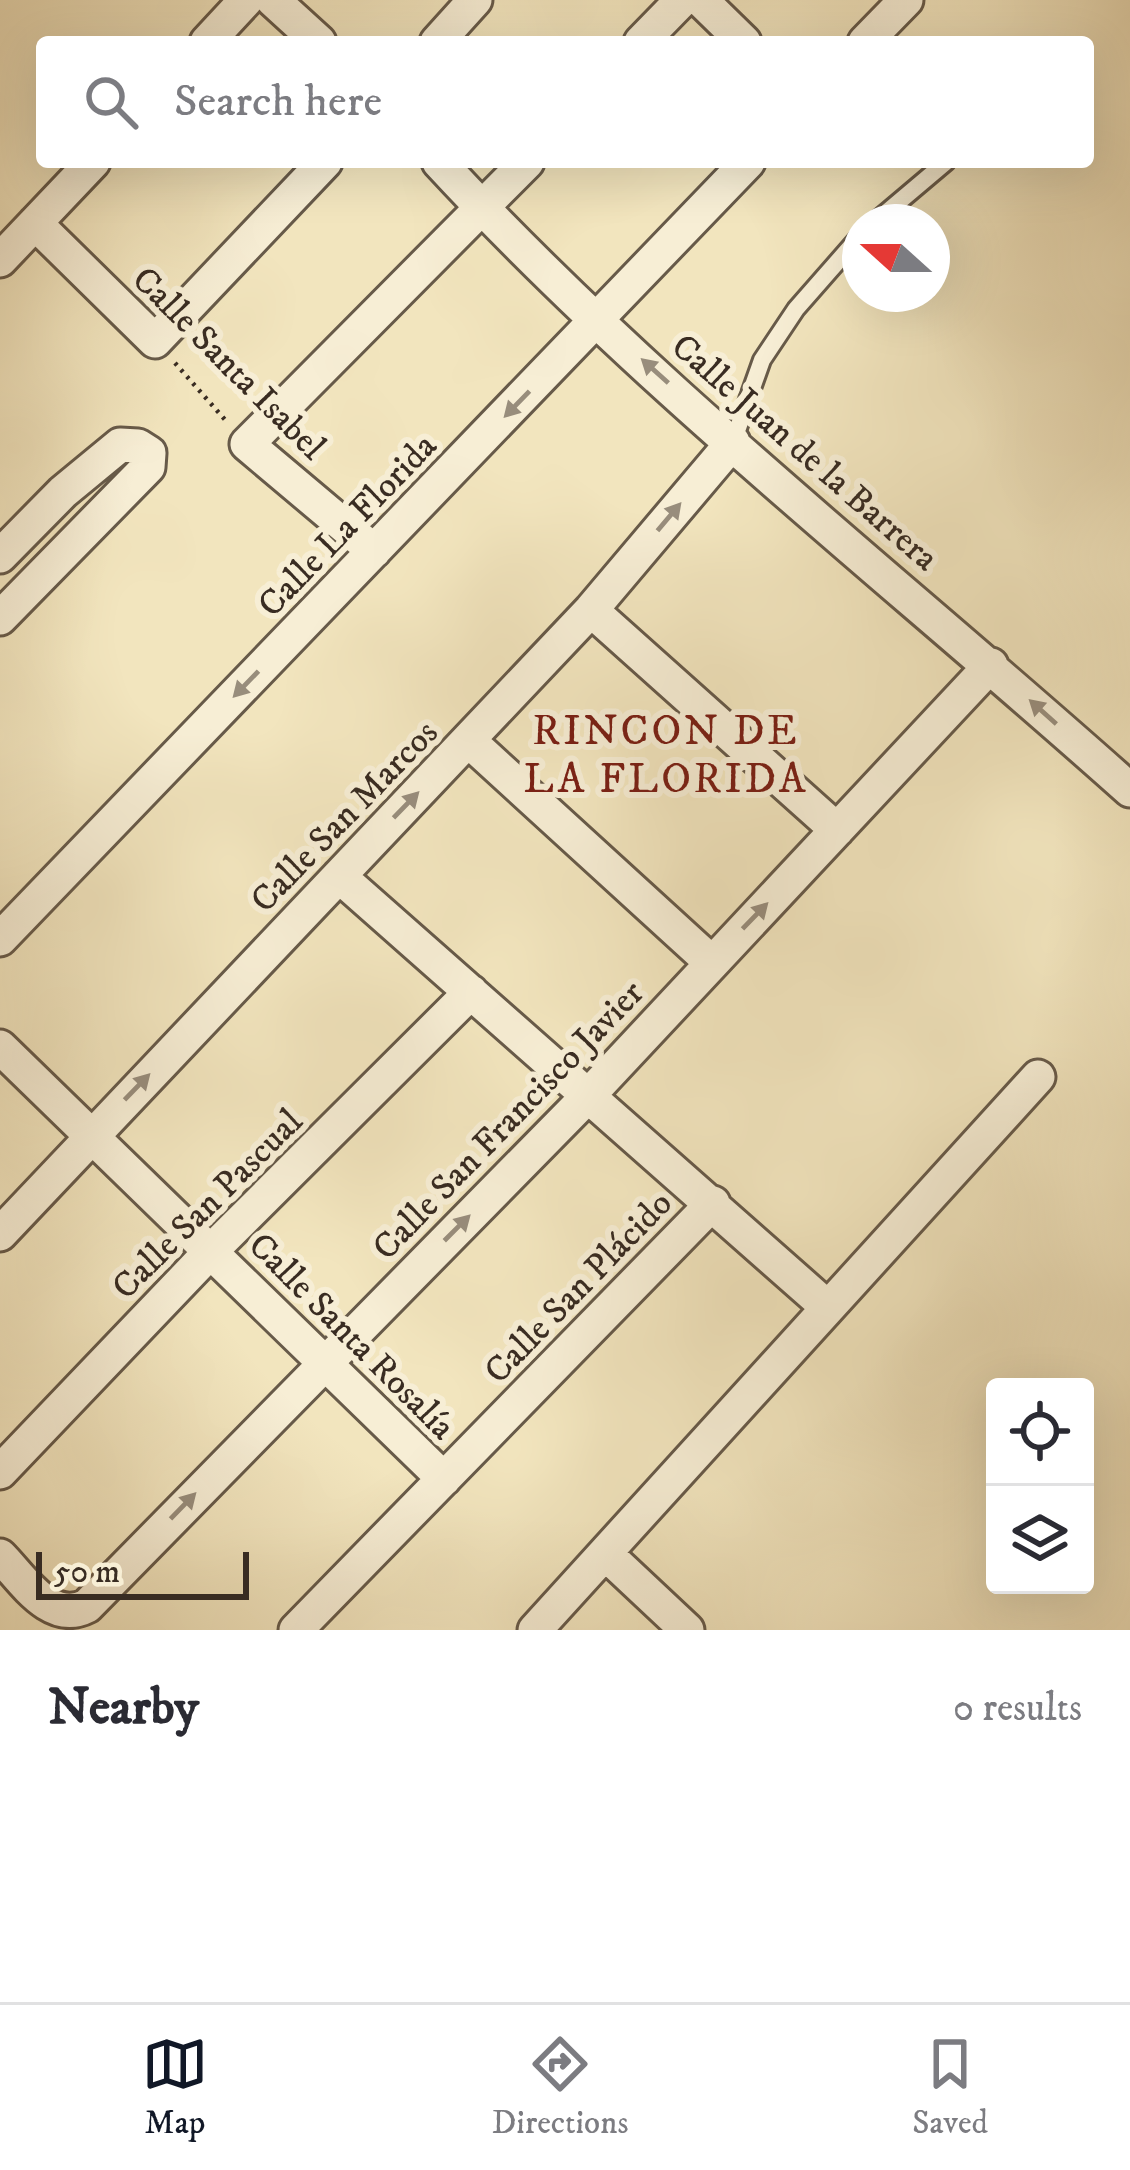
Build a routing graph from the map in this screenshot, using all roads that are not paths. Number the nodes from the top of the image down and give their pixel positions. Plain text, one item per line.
1 (246, 0) edge
2 (273, 0) edge
3 (475, 0) edge
4 (682, 0) edge
5 (701, 0) edge
6 (906, 0) edge
7 (213, 36) edge
8 (312, 36) edge
9 (442, 36) edge
10 (647, 36) edge
11 (738, 36) edge
12 (871, 36) edge
13 (87, 168) edge
14 (319, 168) edge
15 (445, 168) edge
16 (521, 168) edge
17 (742, 168) edge
18 (939, 168) edge
19 (896, 204) edge
20 (482, 208) junction
21 (35, 223) junction
22 (842, 257) edge
23 (0, 260) edge
24 (598, 320) junction
25 (733, 442) junction
26 (374, 550) junction
27 (0, 556) edge
28 (591, 610) junction
29 (0, 618) edge
30 (991, 665) junction
31 (468, 740) junction
32 (1130, 790) edge
33 (837, 830) junction
34 (339, 876) junction
35 (0, 939) edge
36 (711, 962) junction
37 (471, 992) junction
38 (0, 1046) edge
39 (1038, 1077) dead end
40 (588, 1096) junction
41 (91, 1136) junction
42 (713, 1203) junction
43 (0, 1234) edge
44 (212, 1250) junction
45 (826, 1306) junction
46 (322, 1363) junction
47 (0, 1472) edge
48 (445, 1479) junction
49 (606, 1554) junction
50 (0, 1556) edge
51 (296, 1630) edge
52 (535, 1630) edge
53 (687, 1630) edge

1 - 7 street
2 - 8 street
3 - 9 street
4 - 10 street
5 - 11 street
6 - 12 street
13 - 21 street
14 - 21 street, Calle Santa Isabel
15 - 20 street, Calle Juan de la Barrera
16 - 20 street
17 - 24 street, Calle La Florida
18 - 19 lane
20 - 24 street, Calle Juan de la Barrera
20 - 26 street, Calle Santa Isabel
21 - 23 street
22 - 25 lane
25 -> 24 street, Calle Juan de la Barrera
24 -> 26 street, Calle La Florida
28 -> 25 street, Calle San Marcos
25 - 30 street, Calle Juan de la Barrera
26 -> 35 street, Calle La Florida
27 - 29 street
28 - 31 street, Calle San Marcos
28 - 33 street
32 -> 30 street, Calle Juan de la Barrera
30 - 33 street, Calle San Francisco Javier
34 -> 31 street, Calle San Marcos
31 - 36 street
36 -> 33 street, Calle San Francisco Javier
34 - 37 street
41 -> 34 street, Calle San Marcos
36 - 40 street, Calle San Francisco Javier
37 - 40 street
37 - 44 street, Calle San Pascual
38 - 41 street, Calle Santa Rosalía
39 - 45 street
40 - 42 street
46 -> 40 street, Calle San Francisco Javier
41 - 43 street, Calle San Marcos
41 - 44 street, Calle Santa Rosalía
42 - 45 street
42 - 48 street, Calle San Plácido
44 - 46 street, Calle Santa Rosalía
44 - 47 street, Calle San Pascual
45 - 49 street
46 - 48 street, Calle Santa Rosalía
50 -> 46 street, Calle San Francisco Javier
48 - 51 street, Calle San Plácido
49 - 52 street
49 - 53 street

